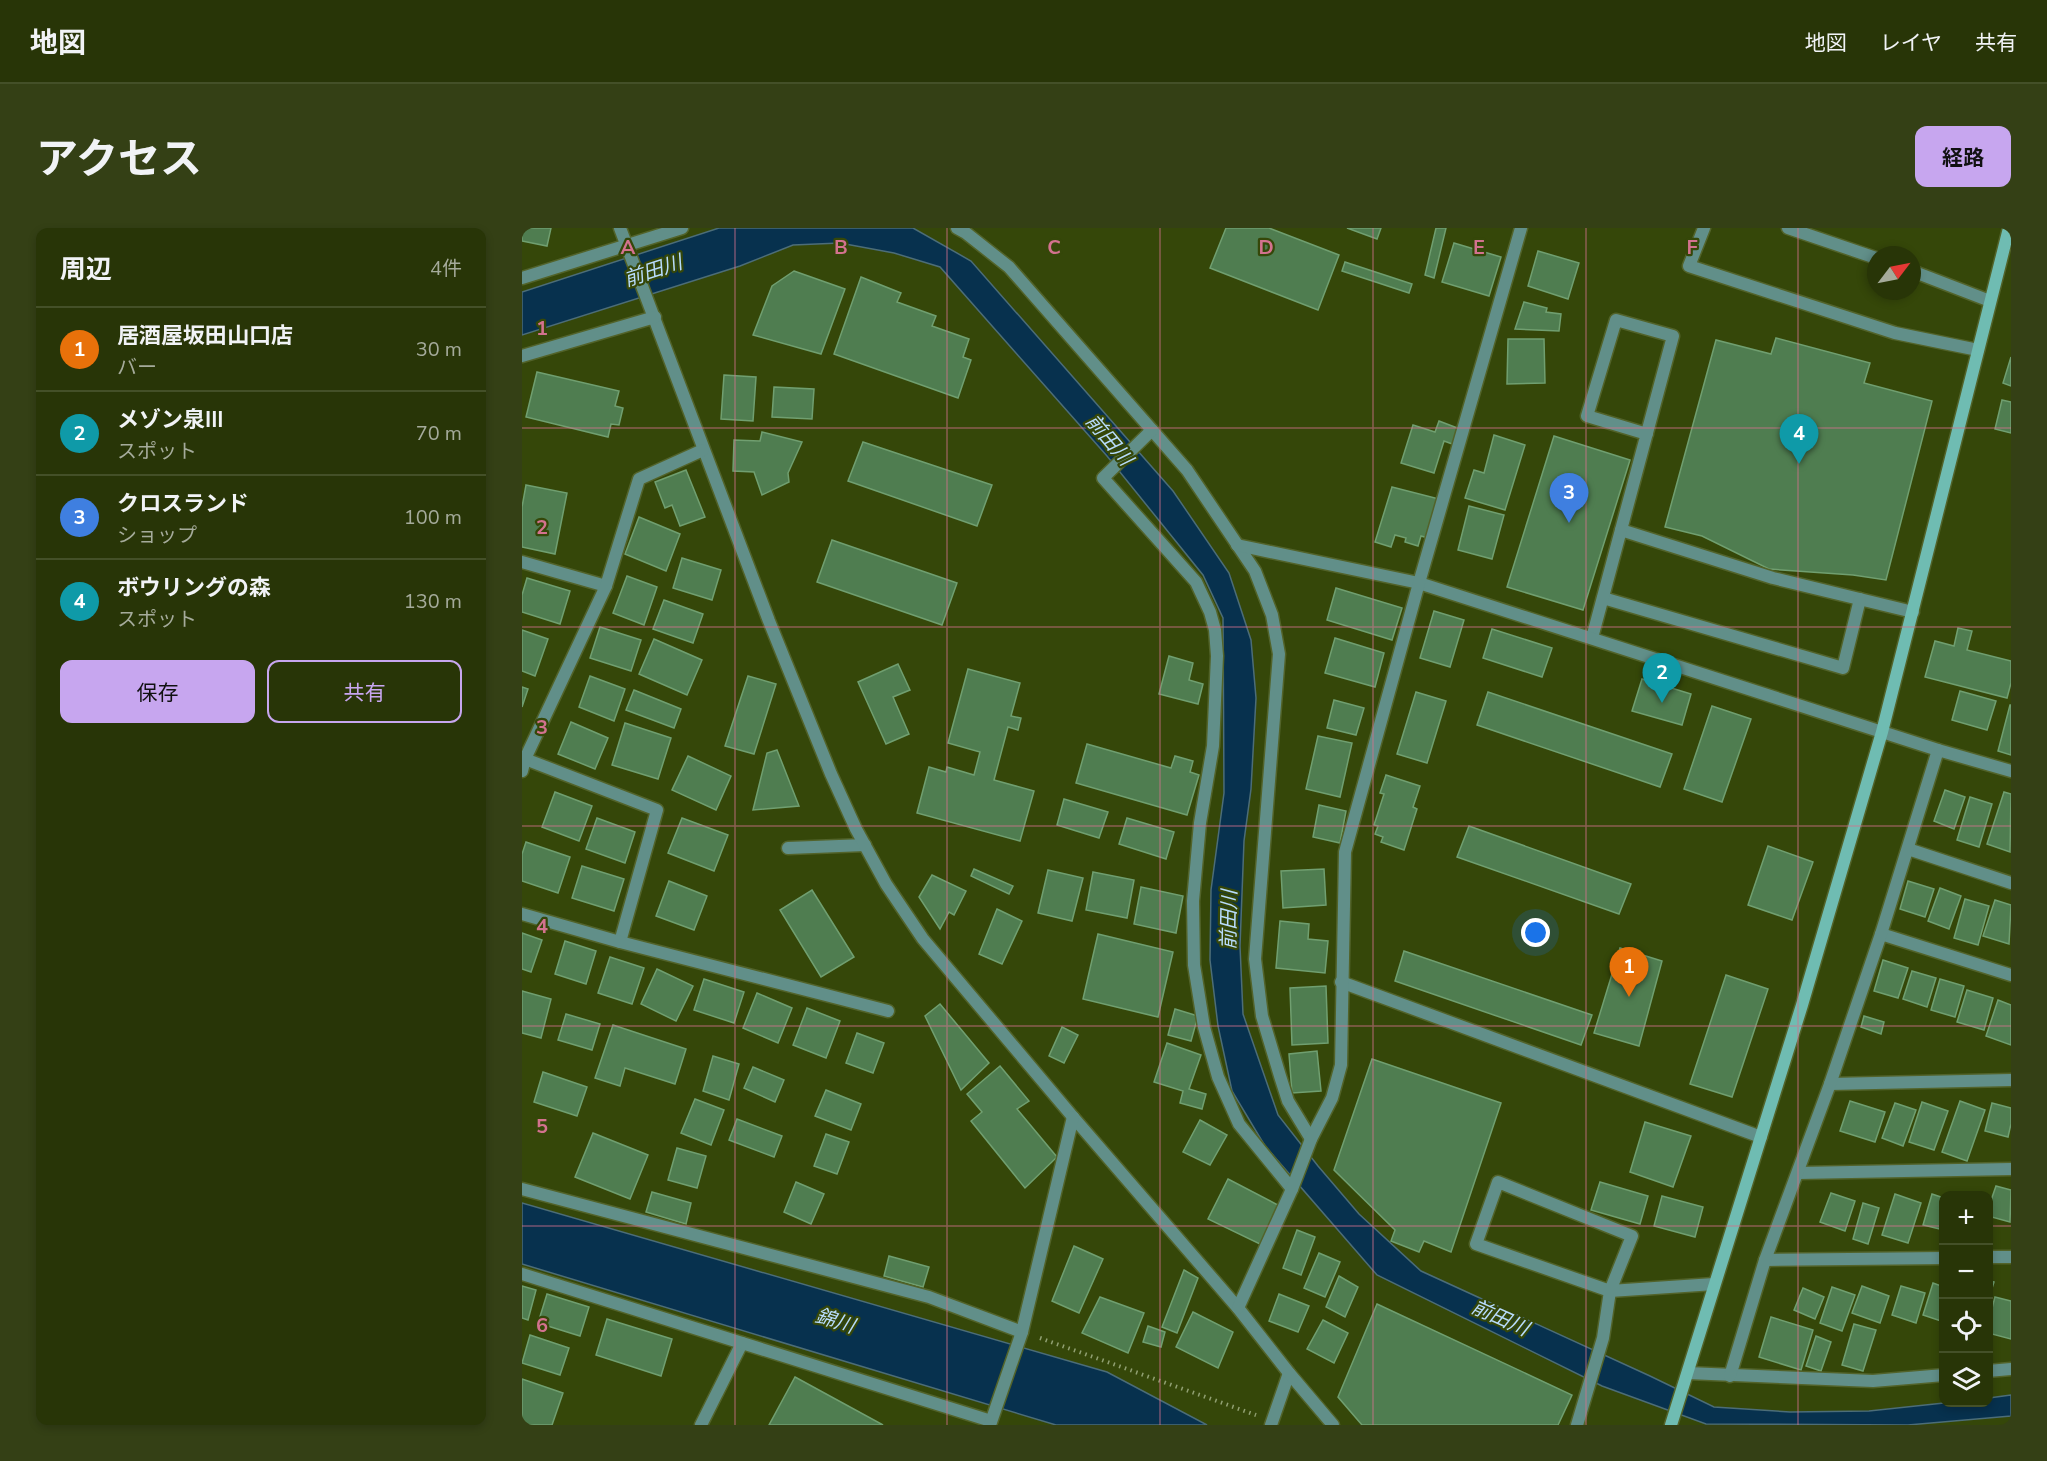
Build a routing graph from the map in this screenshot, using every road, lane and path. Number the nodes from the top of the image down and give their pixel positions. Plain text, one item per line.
1 (620, 228) edge
2 (682, 228) edge
3 (957, 228) edge
4 (1521, 228) edge
5 (1704, 228) edge
6 (1788, 228) edge
7 (2009, 235) edge
8 (626, 244) junction
9 (1867, 255) edge
10 (1921, 275) edge
11 (522, 278) edge
12 (1990, 301) junction
13 (655, 318) junction
14 (1978, 350) junction
15 (522, 356) edge
16 (1152, 430) junction
17 (1647, 435) junction
18 (703, 450) junction
19 (1621, 530) junction
20 (1237, 545) junction
21 (522, 562) edge
22 (1419, 583) junction
23 (606, 586) junction
24 (1603, 598) junction
25 (1860, 599) junction
26 (1913, 612) junction
27 (1592, 638) junction
28 (1882, 732) junction
29 (1938, 750) junction
30 (523, 765) edge
31 (2011, 771) edge
32 (865, 845) junction
33 (788, 848) dead end
34 (1908, 849) junction
35 (2011, 883) edge
36 (522, 914) edge
37 (1881, 934) junction
38 (620, 942) junction
39 (2011, 975) edge
40 (1341, 982) junction
41 (888, 1011) dead end
42 (2011, 1080) edge
43 (1830, 1084) junction
44 (1073, 1117) junction
45 (1761, 1137) junction
46 (1311, 1139) junction
47 (2011, 1169) edge
48 (1797, 1173) junction
49 (522, 1189) edge
50 (1292, 1189) junction
51 (1993, 1257) edge
52 (2011, 1257) edge
53 (1939, 1258) edge
54 (1765, 1260) junction
55 (522, 1274) edge
56 (1714, 1284) junction
57 (1610, 1291) junction
58 (1238, 1308) junction
59 (1022, 1332) junction
60 (742, 1343) junction
61 (2011, 1369) edge
62 (1993, 1371) edge
63 (1289, 1373) junction
64 (1688, 1374) junction
65 (1939, 1375) edge
66 (1731, 1376) junction
67 (990, 1423) edge
68 (1272, 1423) edge
69 (1672, 1423) edge
70 (701, 1425) edge
71 (1333, 1425) edge
72 (1577, 1425) edge

1 - 8 street
2 - 8 street
3 - 16 street
4 - 22 street
5 - 14 street
6 - 9 street
7 - 12 street
8 - 11 street
8 - 13 street
10 - 12 street
12 - 14 street
13 - 15 street
13 - 18 street
14 - 26 street
16 - 20 street
16 - 50 street
17 - 17 street
17 - 19 street
18 - 23 street
18 - 32 street
19 - 24 street
19 - 25 street
20 - 22 street
20 - 46 street
21 - 23 street
22 - 27 street
22 - 40 street
23 - 30 street
24 - 25 street
24 - 27 street
25 - 26 street
26 - 28 street
27 - 28 street
28 - 29 street
28 - 45 street
29 - 31 street
29 - 34 street
30 - 38 street
32 - 33 street
32 - 44 street
34 - 35 street
34 - 37 street
36 - 38 street
37 - 39 street
37 - 43 street
38 - 41 street
40 - 45 street
40 - 46 street
42 - 43 street
43 - 48 street
44 - 58 street
44 - 59 street
45 - 56 street
46 - 50 street
47 - 48 street
48 - 54 street
49 - 59 street
50 - 58 street
51 - 52 street
53 - 54 street
54 - 66 street
55 - 60 street
56 - 57 street
56 - 64 street
57 - 57 street
57 - 72 street
58 - 63 street
59 - 67 street
59 - 68 path
60 - 67 street
60 - 70 street
61 - 62 street
63 - 68 street
63 - 71 street
64 - 66 street
64 - 69 street
65 - 66 street

